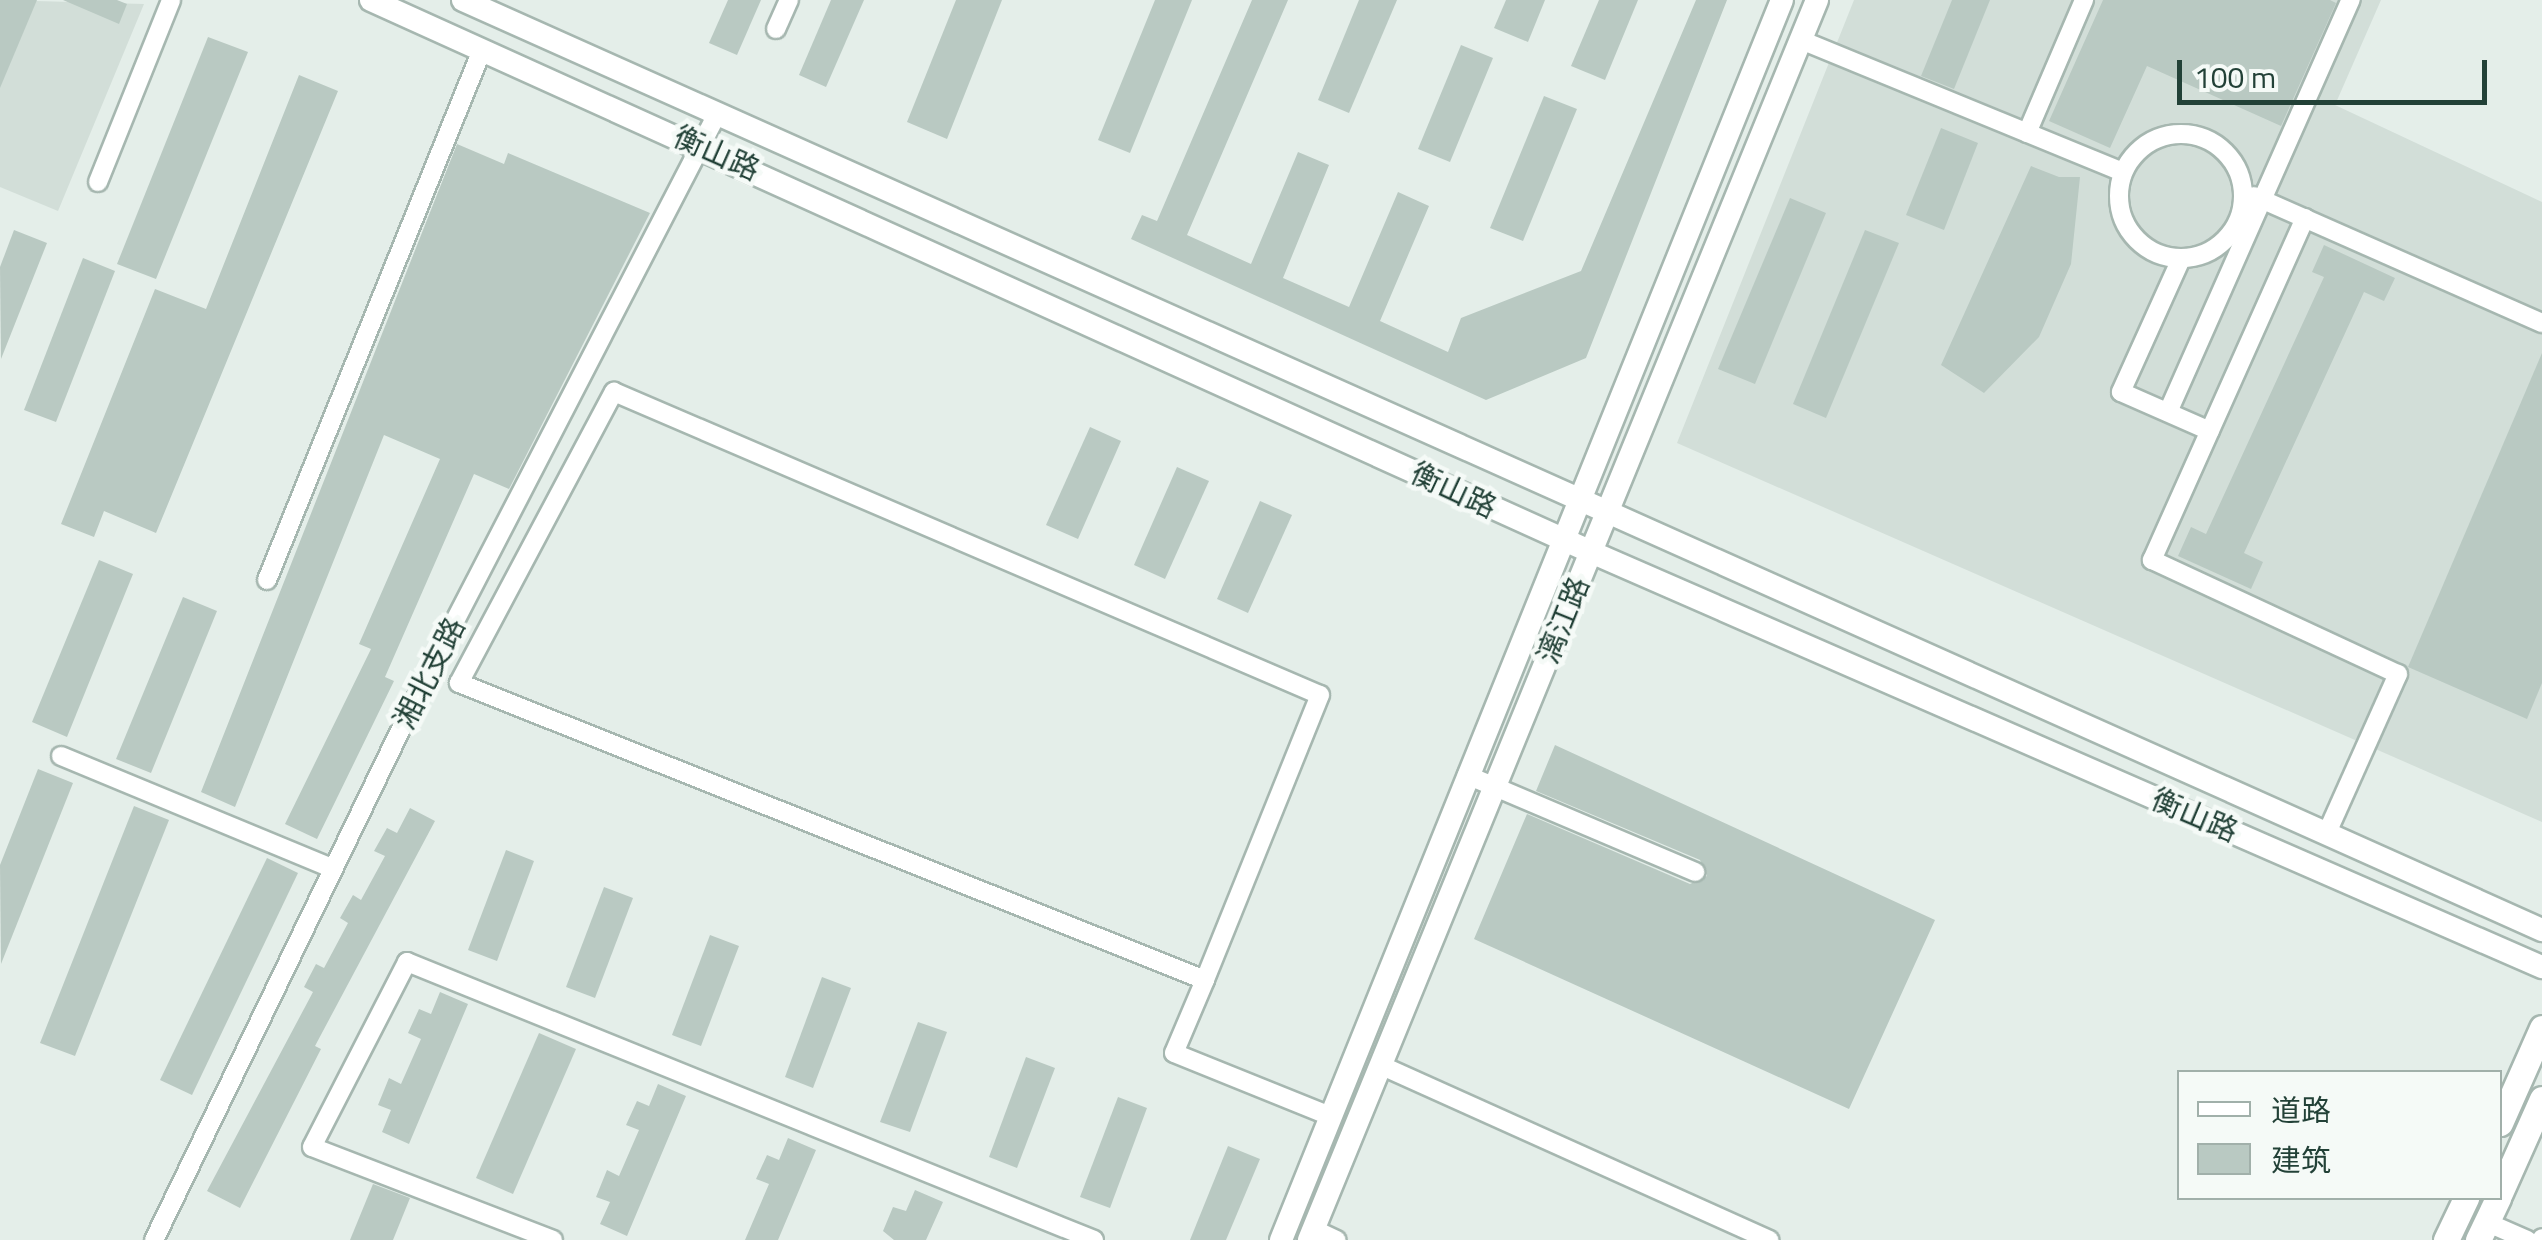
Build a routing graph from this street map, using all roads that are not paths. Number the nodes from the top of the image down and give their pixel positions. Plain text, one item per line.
1 (171, 0) edge
2 (371, 0) edge
3 (464, 0) edge
4 (789, 0) edge
5 (1782, 0) edge
6 (1817, 0) edge
7 (2084, 0) edge
8 (2351, 0) edge
9 (776, 29) dead end
10 (1801, 40) junction
11 (482, 50) junction
12 (717, 114) junction
13 (2027, 132) junction
14 (702, 146) junction
15 (2123, 172) junction
16 (98, 182) dead end
17 (2244, 191) junction
18 (2264, 200) junction
19 (2304, 218) junction
20 (2181, 259) junction
21 (2542, 324) edge
22 (2168, 412) junction
23 (2210, 431) junction
24 (1578, 501) junction
25 (1607, 514) junction
26 (1562, 539) junction
27 (1590, 552) junction
28 (267, 580) dead end
29 (60, 756) dead end
30 (1467, 775) junction
31 (1494, 786) junction
32 (2327, 833) junction
33 (331, 868) junction
34 (1695, 872) dead end
35 (2542, 930) edge
36 (2542, 967) edge
37 (1204, 980) junction
38 (2542, 1028) edge
39 (1380, 1065) junction
40 (2542, 1099) edge
41 (1330, 1116) junction
42 (2502, 1118) edge
43 (2502, 1186) edge
44 (2465, 1200) edge
45 (2496, 1200) edge
46 (2482, 1231) edge
47 (1311, 1235) edge
48 (154, 1240) edge
49 (552, 1240) edge
50 (1094, 1240) edge
51 (1281, 1240) edge
52 (1337, 1240) edge
53 (1769, 1240) edge
54 (2446, 1240) edge
55 (2527, 1240) edge

1 - 16 street
2 - 11 street, 衡山路
3 - 12 street, 衡山路
4 - 9 street
5 - 24 street, 漓江路
6 - 10 street, 漓江路
7 - 13 street
8 - 18 street
10 - 13 street
10 - 25 street, 漓江路
11 - 14 street, 衡山路
11 - 28 street
12 - 14 street, 湘北支路
12 - 24 street, 衡山路
13 - 15 street
14 - 26 street, 衡山路
14 - 33 street, 湘北支路
15 - 17 street
15 - 20 street
17 - 18 street
17 - 20 street
18 - 19 street
18 - 22 street
19 - 21 street
19 - 23 street
20 - 22 street
22 - 23 street
23 - 32 street
24 - 25 street, 衡山路
24 - 26 street, 漓江路
25 - 27 street, 漓江路
25 - 32 street, 衡山路
26 - 27 street, 衡山路
26 - 30 street, 漓江路
27 - 31 street, 漓江路
27 - 36 street, 衡山路
29 - 33 street
30 - 31 street
30 - 41 street, 漓江路
31 - 34 street
31 - 39 street, 漓江路
32 - 35 street, 衡山路
33 - 48 street, 湘北支路
37 - 37 street
37 - 41 street
38 - 42 main road
39 - 47 street, 漓江路
39 - 53 street
40 - 43 main road
41 - 51 street, 漓江路
44 - 54 main road
45 - 46 main road
46 - 55 street
47 - 52 street
49 - 50 street

